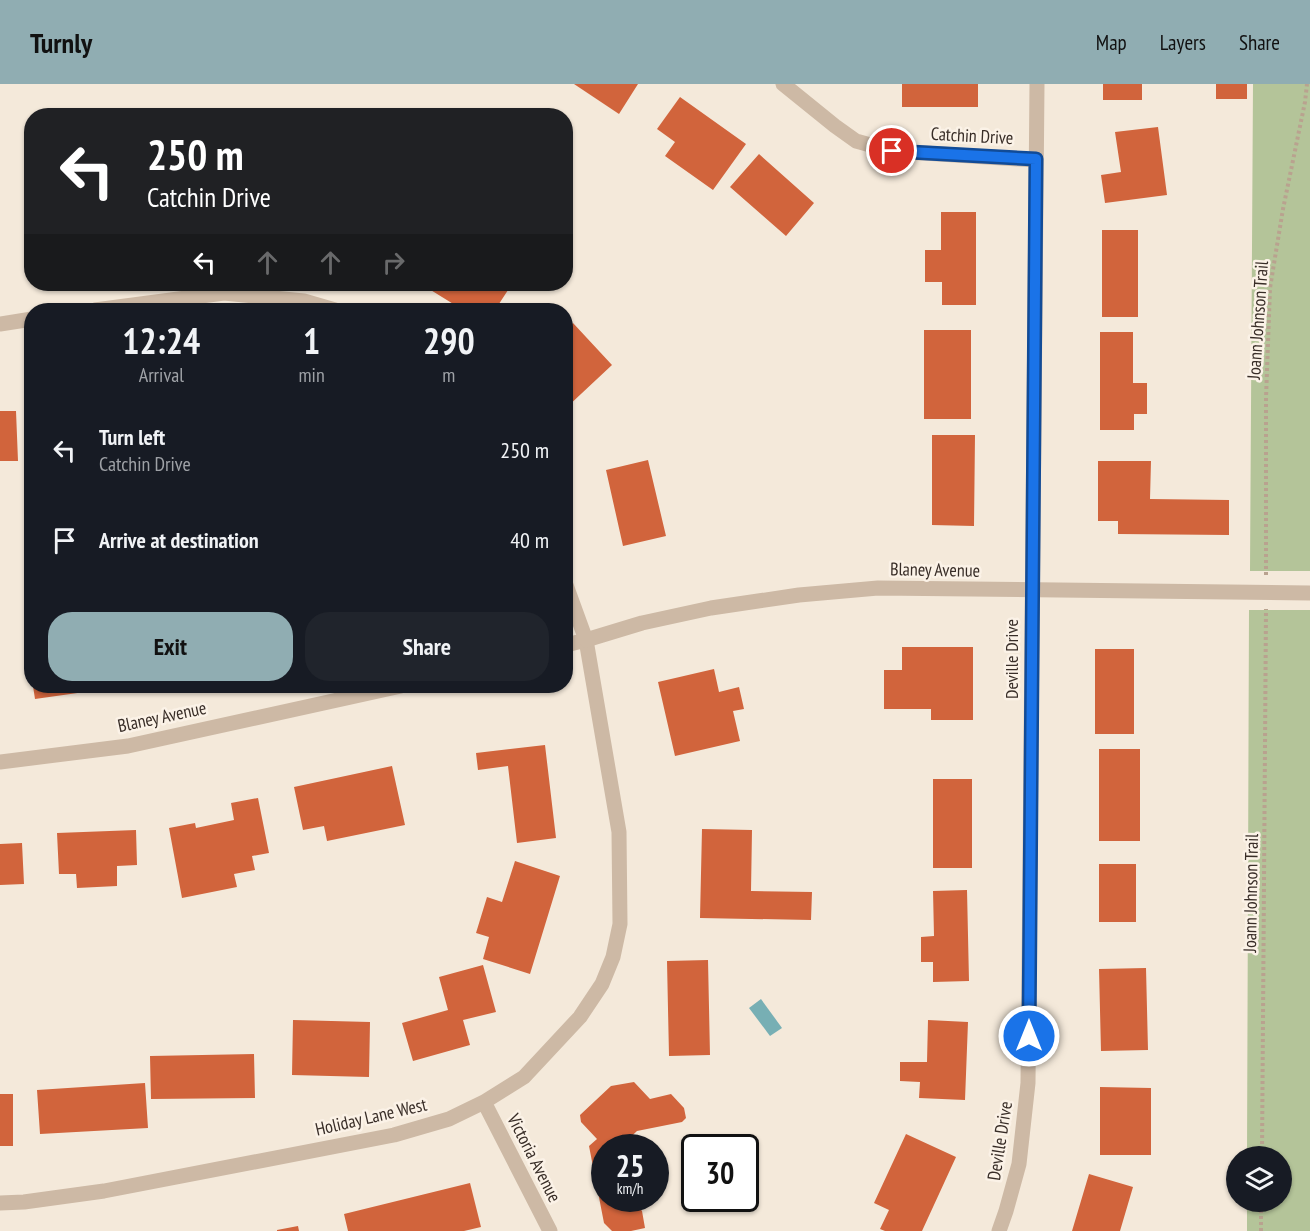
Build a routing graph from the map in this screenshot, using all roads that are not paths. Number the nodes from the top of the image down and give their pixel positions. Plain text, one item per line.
1 (783, 84) edge
2 (1037, 84) edge
3 (1036, 159) junction
4 (148, 303) edge
5 (311, 303) edge
6 (24, 320) edge
7 (0, 324) edge
8 (1032, 591) junction
9 (1310, 593) edge
10 (573, 605) edge
11 (585, 640) junction
12 (573, 643) edge
13 (369, 693) edge
14 (0, 762) edge
15 (484, 1102) junction
16 (0, 1203) edge
17 (550, 1231) edge
18 (999, 1231) edge

1 - 3 street, Catchin Drive
2 - 3 street, Deville Drive
3 - 8 street, Deville Drive
4 - 5 street
6 - 7 street
8 - 9 street, Blaney Avenue
8 - 11 street, Blaney Avenue
8 - 18 street, Deville Drive
10 - 11 street, Holiday Lane West
11 - 12 street, Blaney Avenue
11 - 15 street, Holiday Lane West
13 - 14 street, Blaney Avenue
15 - 16 street, Holiday Lane West
15 - 17 street, Victoria Avenue

